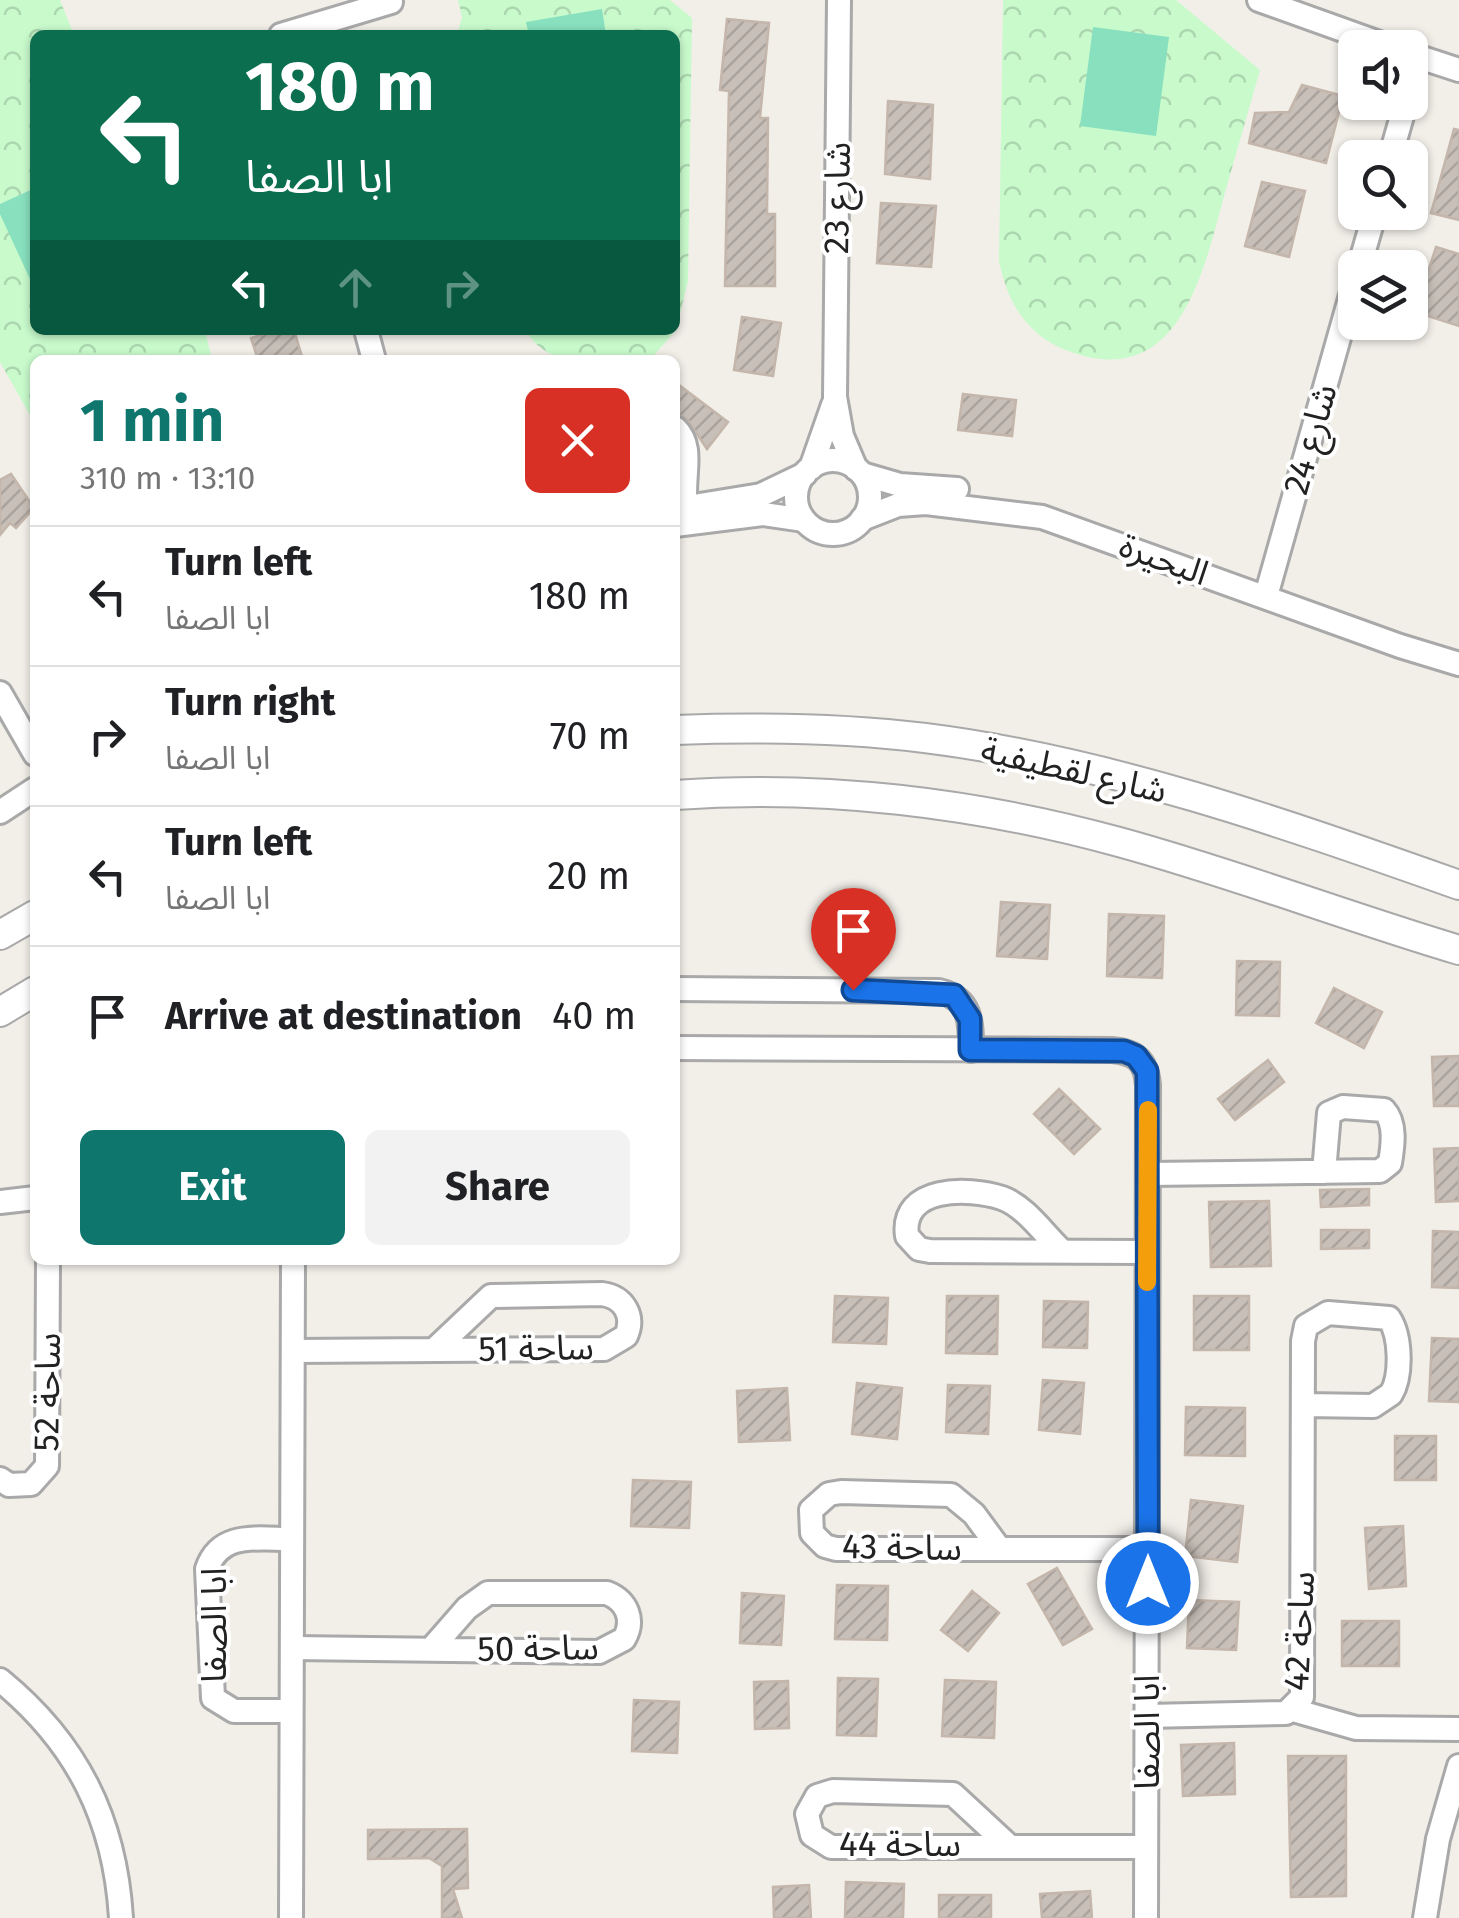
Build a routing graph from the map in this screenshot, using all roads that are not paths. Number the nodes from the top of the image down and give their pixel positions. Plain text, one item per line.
1 (839, 0) edge
2 (1259, 0) edge
3 (391, 2) edge
4 (299, 30) edge
5 (1343, 30) edge
6 (1428, 60) edge
7 (1459, 70) edge
8 (1338, 340) edge
9 (835, 397) junction
10 (680, 433) edge
11 (808, 470) junction
12 (859, 471) junction
13 (680, 502) edge
14 (1034, 507) junction
15 (680, 514) edge
16 (680, 514) edge
17 (862, 519) junction
18 (804, 520) junction
19 (1268, 589) junction
20 (1459, 647) edge
21 (1459, 664) edge
22 (0, 692) edge
23 (680, 730) edge
24 (30, 745) edge
25 (30, 773) edge
26 (30, 791) edge
27 (0, 793) edge
28 (680, 795) edge
29 (0, 812) edge
30 (1459, 885) edge
31 (30, 919) edge
32 (1359, 920) junction
33 (0, 935) edge
34 (1459, 950) edge
35 (1459, 964) edge
36 (680, 990) edge
37 (30, 994) edge
38 (0, 1012) edge
39 (680, 1048) edge
40 (970, 1050) junction
41 (1324, 1172) dead end
42 (1148, 1174) junction
43 (30, 1199) edge
44 (0, 1202) edge
45 (1061, 1250) junction
46 (1147, 1252) junction
47 (48, 1265) edge
48 (293, 1265) edge
49 (435, 1349) junction
50 (293, 1351) junction
51 (1304, 1406) junction
52 (0, 1479) edge
53 (292, 1540) junction
54 (999, 1548) junction
55 (1148, 1550) junction
56 (292, 1648) junction
57 (432, 1648) junction
58 (0, 1680) edge
59 (1293, 1710) junction
60 (291, 1711) junction
61 (1147, 1716) junction
62 (1459, 1729) edge
63 (1459, 1766) edge
64 (1007, 1844) junction
65 (1146, 1847) junction
66 (121, 1918) edge
67 (291, 1918) edge
68 (1146, 1918) edge
69 (1425, 1918) edge

1 - 9 street, شارع 23
2 - 5 street
3 - 4 street
6 - 7 street
8 - 19 street, شارع 24
9 - 11 street, شارع 23
9 - 12 street, شارع 23
10 - 13 street
11 - 12 street
11 - 15 street
11 - 18 street
12 - 14 street, البحيرة
12 - 17 street
14 - 17 street, البحيرة
14 - 19 street, البحيرة
16 - 18 street
17 - 18 street
19 - 20 street, البحيرة
19 - 21 street, البحيرة
22 - 24 street
23 - 30 street, شارع لقطيفية
25 - 27 street
26 - 29 street
28 - 32 street, شارع لقطيفية
31 - 33 street
32 - 34 street, شارع لقطيفية
32 - 35 street
36 - 40 street
37 - 38 street
39 - 40 street, ابا الصفا
40 - 42 street, ابا الصفا
41 - 42 street
42 - 46 street, ابا الصفا
43 - 44 street
45 - 45 street
45 - 46 street
46 - 55 street, ابا الصفا
47 - 52 street, ساحة 52
48 - 50 street
49 - 49 street, ساحة 51
49 - 50 street, ساحة 51
50 - 53 street
51 - 51 street, ساحة 42
51 - 59 street, ساحة 42
53 - 56 street
53 - 60 street, ابا الصفا
54 - 54 street, ساحة 43
54 - 55 street, ساحة 43
55 - 61 street, ابا الصفا
56 - 57 street, ساحة 50
56 - 60 street
57 - 57 street, ساحة 50
58 - 66 street
59 - 61 street, ساحة 42
59 - 62 street
60 - 67 street
61 - 65 street, ابا الصفا
63 - 69 street
64 - 64 street, ساحة 44
64 - 65 street, ساحة 44
65 - 68 street, ابا الصفا

